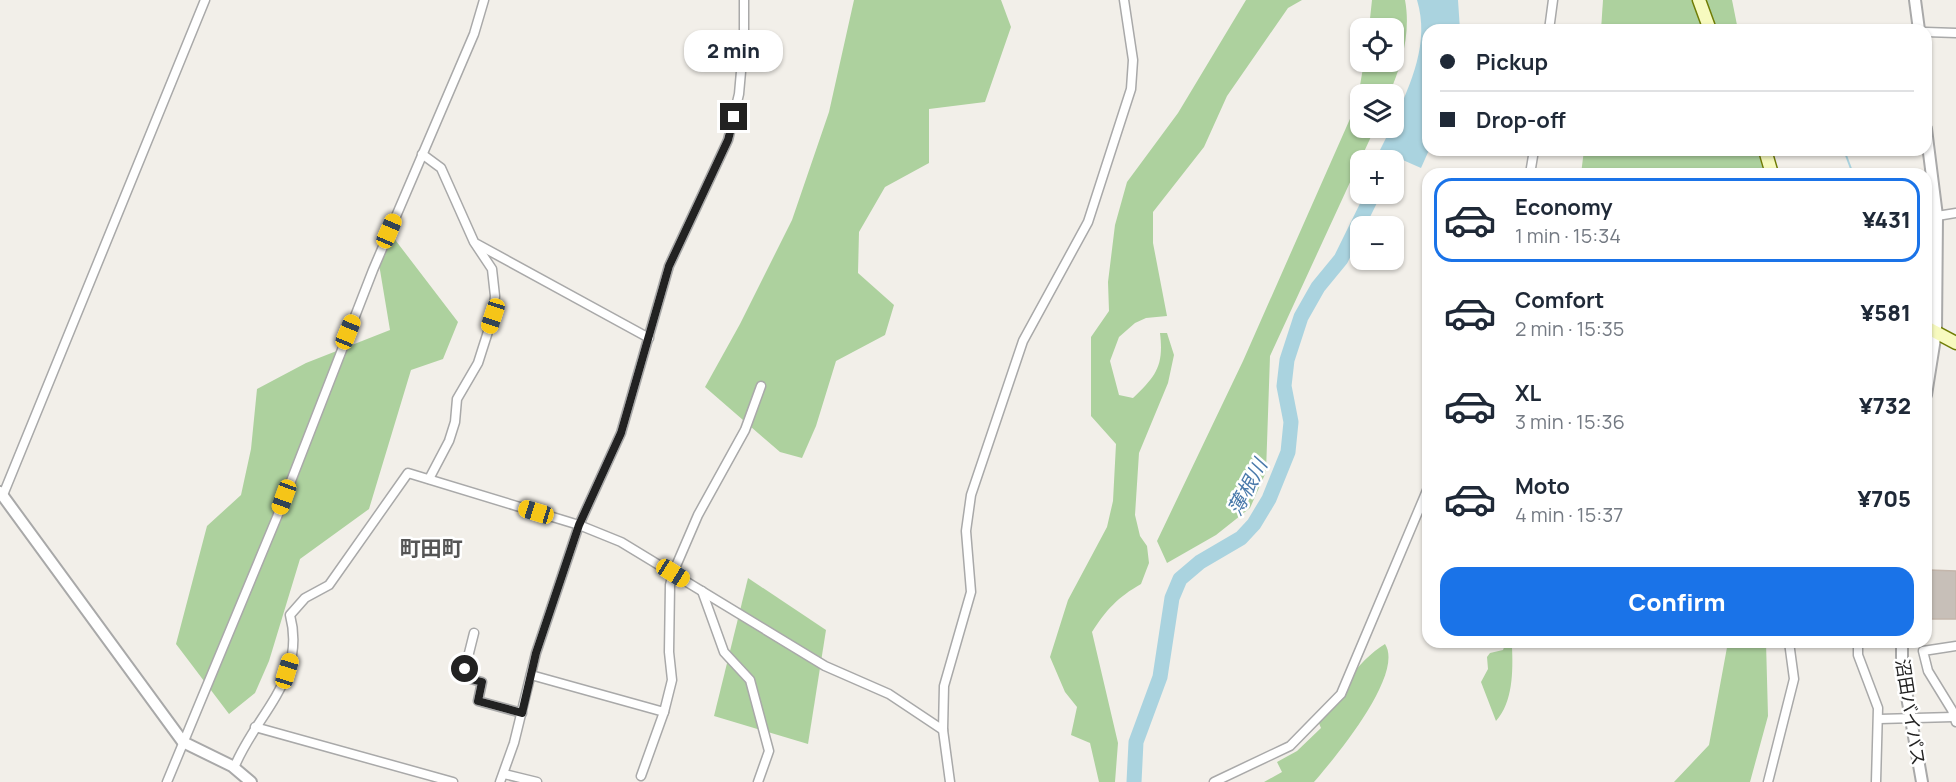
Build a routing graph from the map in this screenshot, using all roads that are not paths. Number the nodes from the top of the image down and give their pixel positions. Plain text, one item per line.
1 (205, 0) edge
2 (484, 0) edge
3 (744, 0) edge
4 (1124, 0) edge
5 (1552, 0) edge
6 (1699, 0) edge
7 (1915, 0) edge
8 (1550, 24) edge
9 (1708, 24) edge
10 (1918, 24) edge
11 (1932, 32) edge
12 (1956, 33) edge
13 (422, 154) junction
14 (1932, 176) edge
15 (1956, 213) edge
16 (1937, 216) junction
17 (474, 242) junction
18 (1932, 310) edge
19 (1932, 330) edge
20 (649, 338) junction
21 (1956, 343) edge
22 (761, 386) dead end
23 (429, 479) junction
24 (1, 493) edge
25 (1422, 502) edge
26 (579, 525) junction
27 (673, 573) junction
28 (702, 591) junction
29 (474, 633) dead end
30 (1956, 646) edge
31 (1790, 648) edge
32 (1858, 648) edge
33 (1902, 648) edge
34 (531, 675) junction
35 (664, 712) junction
36 (522, 713) junction
37 (1910, 717) junction
38 (1879, 719) junction
39 (1954, 719) edge
40 (255, 727) junction
41 (943, 730) junction
42 (183, 742) junction
43 (234, 768) junction
44 (641, 776) dead end
45 (502, 778) edge
46 (167, 782) edge
47 (250, 782) edge
48 (453, 782) edge
49 (537, 782) edge
50 (758, 782) edge
51 (950, 782) edge
52 (1214, 782) edge
53 (1768, 782) edge
54 (1876, 782) edge
55 (1922, 782) edge

1 - 24 street
2 - 13 street
3 - 20 street
4 - 41 street
5 - 8 street
6 - 9 main road
7 - 10 street
11 - 12 street
13 - 17 street
13 - 42 street
14 - 16 street
15 - 16 street
16 - 18 street
17 - 20 street
17 - 23 street
19 - 21 main road
20 - 26 street
22 - 27 street
23 - 26 street
23 - 40 street
24 - 42 street
25 - 52 street
26 - 27 street
26 - 34 street
27 - 28 street
27 - 35 street
28 - 41 street
28 - 50 street
29 - 36 street
30 - 39 street
31 - 53 street
32 - 38 street
33 - 37 street, 沼田バイパス
34 - 35 street
34 - 36 street
35 - 44 street
36 - 45 street
37 - 38 street
37 - 39 street
37 - 55 street, 沼田バイパス
38 - 54 street
40 - 43 street
40 - 48 street
41 - 51 street
42 - 43 street
42 - 46 street
43 - 47 street
45 - 49 street

